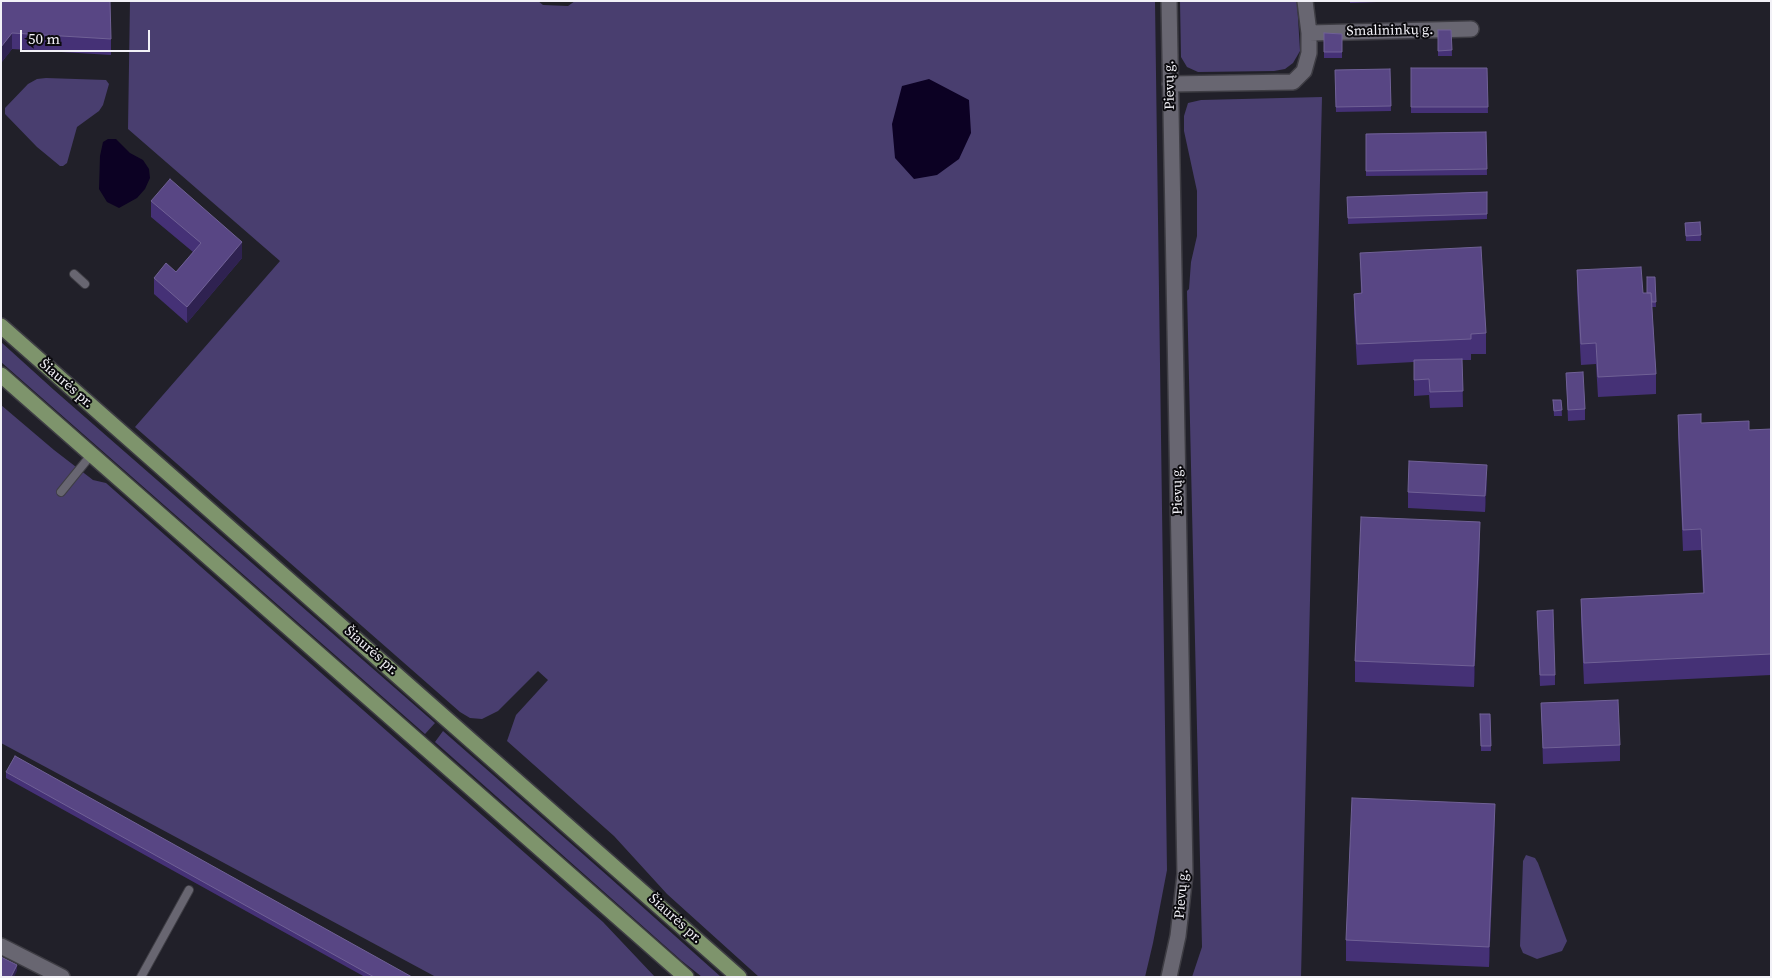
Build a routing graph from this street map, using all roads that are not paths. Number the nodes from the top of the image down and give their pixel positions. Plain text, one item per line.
1 (1169, 1) edge
2 (1305, 1) edge
3 (1471, 29) dead end
4 (1309, 33) junction
5 (1170, 84) junction
6 (74, 274) dead end
7 (85, 284) dead end
8 (1, 326) edge
9 (1, 375) edge
10 (91, 455) junction
11 (61, 492) dead end
12 (189, 890) dead end
13 (1, 946) edge
14 (62, 977) edge
15 (140, 977) edge
16 (686, 977) edge
17 (739, 977) edge
18 (1169, 977) edge

1 - 5 street, Pievų g.
2 - 4 street
3 - 4 street, Smalininkų g.
4 - 5 street
5 - 18 street, Pievų g.
6 - 7 lane
8 - 17 main road, Šiaurės pr.
9 - 10 main road
10 - 11 lane
10 - 16 main road
12 - 15 lane
13 - 14 street

